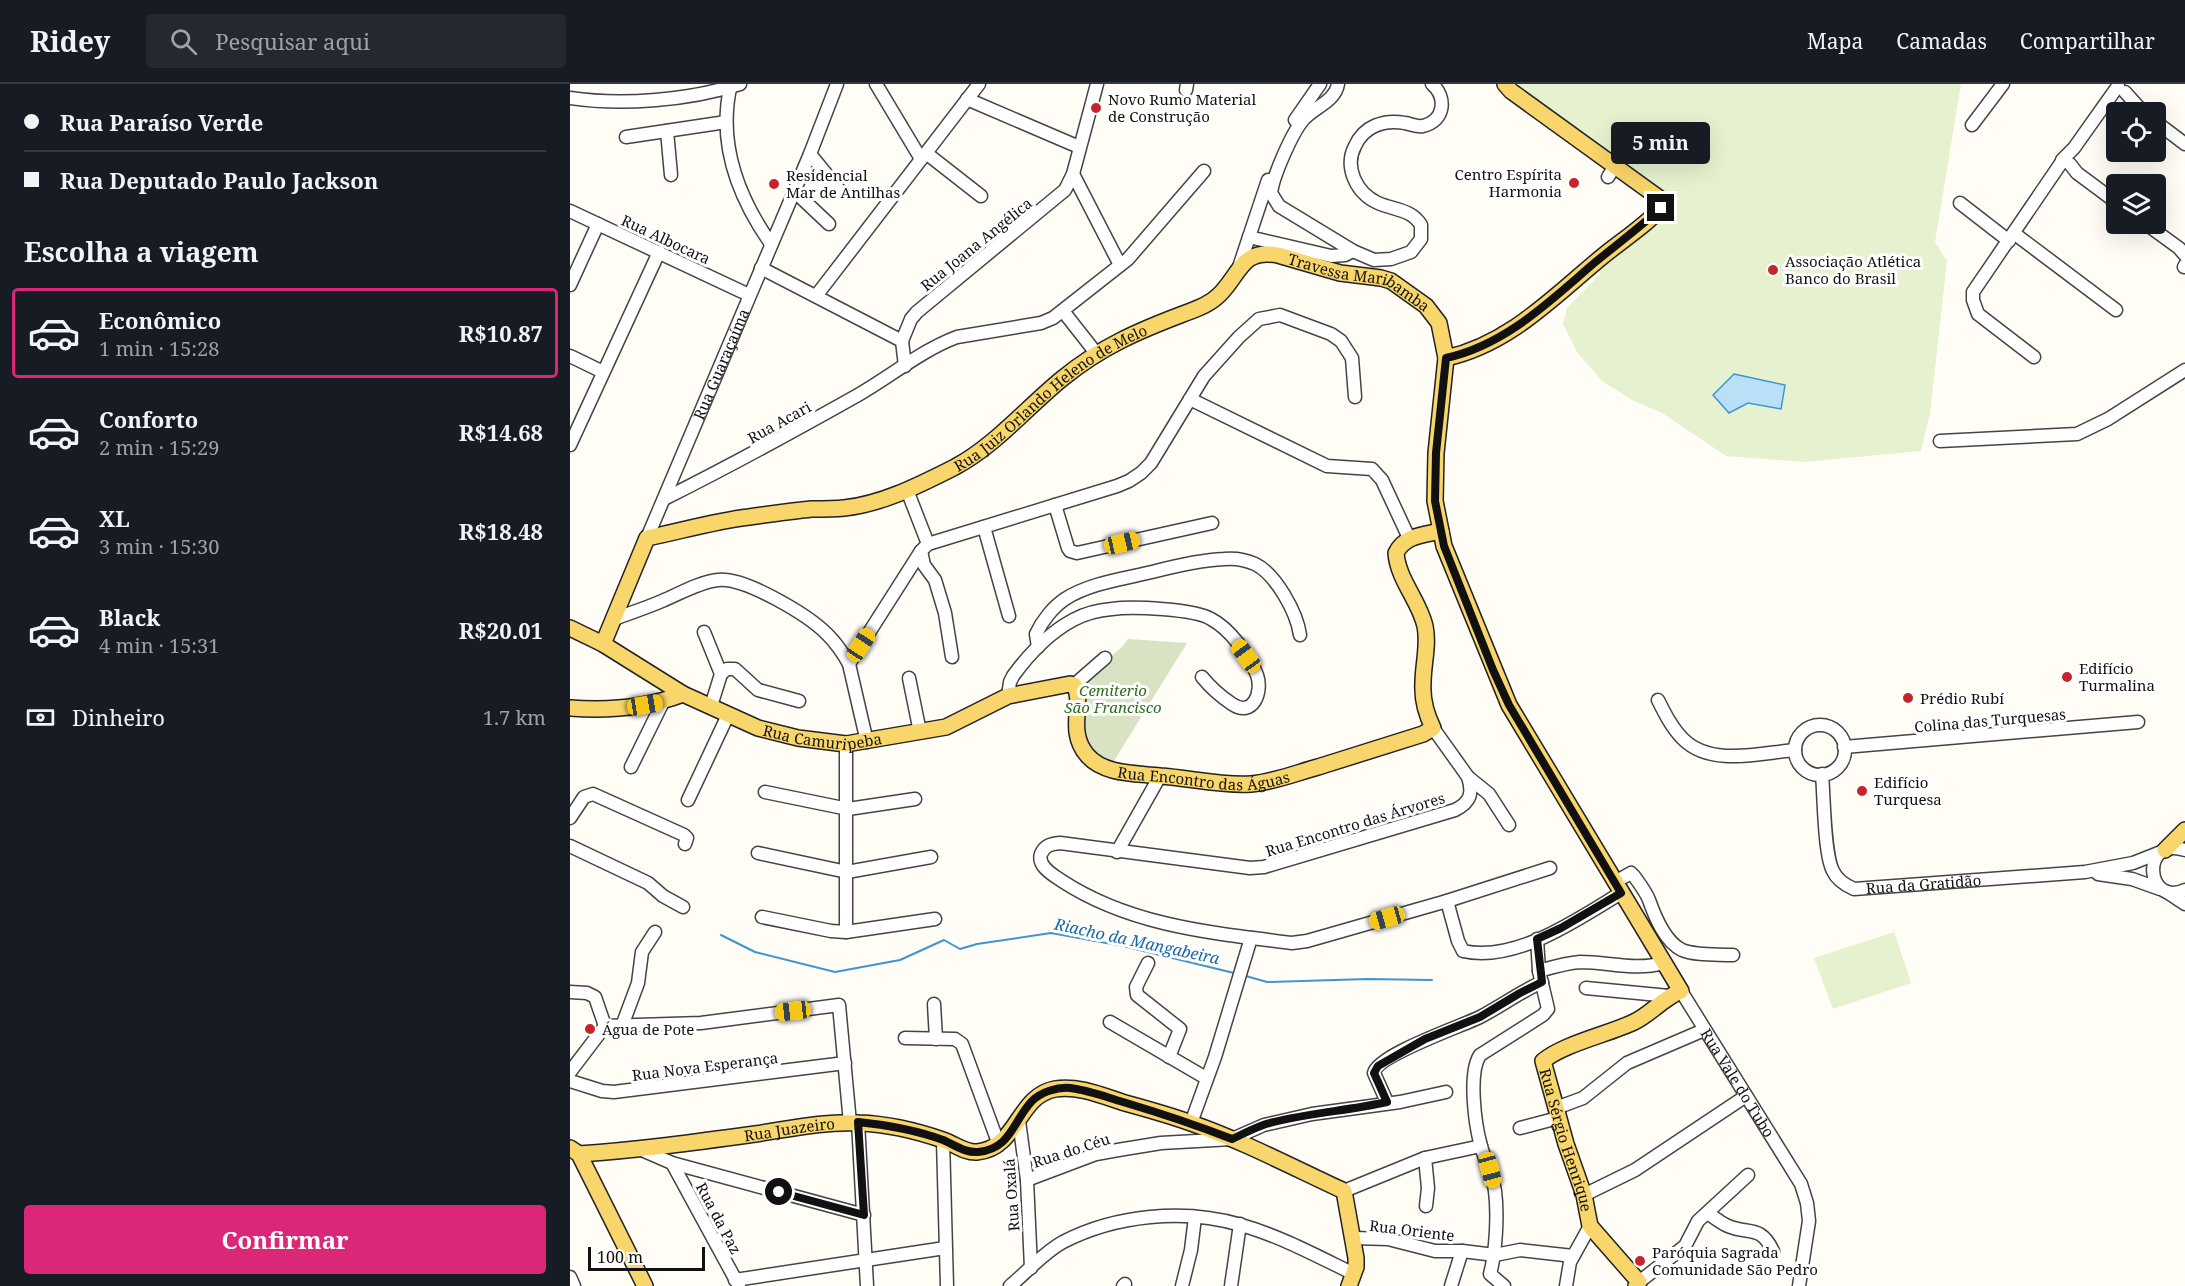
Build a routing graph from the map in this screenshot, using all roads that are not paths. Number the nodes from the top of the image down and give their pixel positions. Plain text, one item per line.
1 (837, 84) edge
2 (876, 84) edge
3 (979, 84) edge
4 (1097, 84) edge
5 (1320, 84) edge
6 (1338, 84) edge
7 (1432, 84) edge
8 (1505, 84) edge
9 (2003, 84) edge
10 (734, 85) edge
11 (2124, 88) edge
12 (570, 98) edge
13 (967, 99) junction
14 (2134, 102) edge
15 (726, 122) junction
16 (1972, 125) dead end
17 (2166, 130) edge
18 (667, 131) junction
19 (626, 137) dead end
20 (2185, 144) edge
21 (1079, 147) junction
22 (810, 154) junction
23 (923, 156) junction
24 (2067, 165) junction
25 (1204, 171) dead end
26 (1073, 174) junction
27 (671, 175) dead end
28 (794, 191) junction
29 (841, 192) dead end
30 (2106, 194) edge
31 (981, 196) dead end
32 (1960, 203) dead end
33 (570, 210) edge
34 (598, 224) junction
35 (830, 224) dead end
36 (2160, 234) edge
37 (1249, 237) junction
38 (2012, 238) junction
39 (771, 244) junction
40 (1353, 251) junction
41 (659, 252) junction
42 (2185, 255) edge
43 (1120, 265) junction
44 (1239, 267) junction
45 (761, 268) junction
46 (570, 285) edge
47 (749, 295) junction
48 (816, 296) junction
49 (2116, 310) dead end
50 (1064, 311) junction
51 (902, 341) junction
52 (1096, 353) junction
53 (570, 356) edge
54 (2034, 357) dead end
55 (1446, 358) junction
56 (905, 366) junction
57 (2185, 370) edge
58 (603, 372) junction
59 (1355, 396) dead end
60 (1190, 399) junction
61 (1940, 441) dead end
62 (570, 445) edge
63 (907, 490) junction
64 (664, 499) junction
65 (1055, 505) junction
66 (1212, 523) dead end
67 (984, 527) junction
68 (1435, 532) junction
69 (647, 538) junction
70 (1410, 538) junction
71 (924, 548) junction
72 (1009, 616) dead end
73 (614, 619) junction
74 (570, 628) edge
75 (704, 632) dead end
76 (1299, 635) dead end
77 (603, 644) junction
78 (1038, 647) junction
79 (952, 657) dead end
80 (1105, 658) dead end
81 (849, 664) junction
82 (721, 674) junction
83 (1202, 677) dead end
84 (909, 678) dead end
85 (1074, 685) junction
86 (683, 694) junction
87 (1014, 695) junction
88 (1658, 700) dead end
89 (799, 701) dead end
90 (663, 702) junction
91 (711, 706) junction
92 (570, 708) edge
93 (728, 715) junction
94 (2138, 722) dead end
95 (1432, 728) junction
96 (920, 732) junction
97 (867, 742) junction
98 (846, 744) junction
99 (1844, 747) junction
100 (1795, 750) junction
101 (631, 767) dead end
102 (1822, 774) junction
103 (1160, 776) junction
104 (1468, 777) junction
105 (765, 792) dead end
106 (915, 799) dead end
107 (688, 800) dead end
108 (848, 809) junction
109 (570, 816) edge
110 (1509, 825) dead end
111 (2185, 830) edge
112 (685, 844) dead end
113 (570, 846) edge
114 (2185, 850) edge
115 (2163, 851) junction
116 (1117, 852) junction
117 (758, 853) dead end
118 (931, 857) dead end
119 (1550, 868) dead end
120 (847, 872) junction
121 (2085, 872) junction
122 (1618, 887) junction
123 (2185, 890) edge
124 (2164, 891) junction
125 (1448, 901) junction
126 (2185, 904) edge
127 (683, 907) dead end
128 (762, 917) dead end
129 (934, 919) dead end
130 (655, 932) dead end
131 (846, 932) junction
132 (1251, 938) junction
133 (1537, 939) junction
134 (1733, 955) dead end
135 (1148, 963) dead end
136 (1664, 963) junction
137 (1541, 977) junction
138 (1586, 988) dead end
139 (570, 992) edge
140 (1675, 993) junction
141 (934, 1004) dead end
142 (1110, 1022) dead end
143 (605, 1026) junction
144 (622, 1026) junction
145 (1704, 1029) junction
146 (905, 1038) dead end
147 (936, 1039) junction
148 (1169, 1057) junction
149 (845, 1063) junction
150 (570, 1072) edge
151 (1206, 1078) junction
152 (570, 1081) edge
153 (1446, 1092) dead end
154 (1746, 1096) junction
155 (1387, 1102) junction
156 (1557, 1113) junction
157 (1019, 1121) junction
158 (854, 1123) junction
159 (1191, 1123) junction
160 (1520, 1128) dead end
161 (1232, 1139) junction
162 (943, 1140) junction
163 (999, 1145) junction
164 (1481, 1146) junction
165 (642, 1150) junction
166 (575, 1151) edge
167 (1425, 1158) junction
168 (672, 1163) junction
169 (1748, 1175) dead end
170 (1027, 1180) junction
171 (1344, 1191) junction
172 (1584, 1195) junction
173 (1426, 1206) dead end
174 (1707, 1213) junction
175 (864, 1215) junction
176 (1195, 1218) junction
177 (1240, 1224) junction
178 (1590, 1226) junction
179 (1353, 1238) junction
180 (945, 1248) junction
181 (1462, 1251) junction
182 (1773, 1251) dead end
183 (1495, 1256) junction
184 (1573, 1256) junction
185 (867, 1260) junction
186 (1031, 1268) junction
187 (570, 1277) edge
188 (1351, 1280) edge
189 (737, 1283) edge
190 (1638, 1284) edge
191 (574, 1286) edge
192 (645, 1286) edge
193 (867, 1286) edge
194 (947, 1286) edge
195 (1010, 1286) edge
196 (1182, 1286) edge
197 (1231, 1286) edge
198 (1451, 1286) edge
199 (1504, 1286) edge
200 (1566, 1286) edge
201 (1799, 1286) edge

1 - 22 street, Rua Guaraçaíma
2 - 23 street
3 - 13 street
4 - 21 street
5 - 37 street, Rua Juiz Orlando Heleno de Melo
6 - 40 street
7 - 40 street
8 - 55 main road
9 - 16 street
10 - 12 street
10 - 15 street
11 - 14 street
11 - 24 street
13 - 21 street
13 - 23 street
15 - 18 street
15 - 39 street
17 - 20 street
18 - 19 street
18 - 27 street
21 - 26 street
22 - 28 street, Rua Guaraçaíma
22 - 29 street
23 - 31 street
23 - 48 street
24 - 30 street
24 - 38 street
25 - 43 street, Rua Acari
26 - 43 street
26 - 51 street, Rua Joana Angélica
28 - 35 street
28 - 39 street, Rua Guaraçaíma
32 - 38 street
33 - 34 street, Rua Albocara
34 - 41 street, Rua Albocara
34 - 46 street
36 - 42 street
37 - 40 street
37 - 44 street, Rua Juiz Orlando Heleno de Melo
38 - 49 street
38 - 54 street
39 - 45 street, Rua Guaraçaíma
41 - 47 street, Rua Albocara
41 - 58 street
43 - 50 street, Rua Acari
44 - 52 main road, Rua Juiz Orlando Heleno de Melo
44 - 55 main road, Travessa Maribamba
45 - 47 street, Rua Guaraçaíma
45 - 48 street
47 - 64 street, Rua Guaraçaíma
48 - 51 street
50 - 52 street
50 - 56 street, Rua Acari
51 - 56 street
52 - 63 main road, Rua Juiz Orlando Heleno de Melo
53 - 58 street
55 - 68 main road, Travessa Maribamba
56 - 64 street, Rua Acari
57 - 61 street
58 - 62 street
59 - 60 street
60 - 65 street
60 - 70 street
63 - 69 main road, Rua Juiz Orlando Heleno de Melo
63 - 71 street
64 - 69 street, Rua Guaraçaíma
65 - 66 street
65 - 67 street
67 - 71 street
67 - 72 street
68 - 70 main road
68 - 122 main road, Rua Vale do Tubo
69 - 73 main road, Rua Guaraçaíma
70 - 95 main road
71 - 79 street
71 - 81 street
73 - 77 main road, Rua Guaraçaíma
73 - 81 street
74 - 77 main road, Rua Camuripeba
75 - 82 street
76 - 78 street
77 - 86 main road, Rua Camuripeba
78 - 83 street
78 - 87 street
80 - 85 street
81 - 97 street
82 - 89 street
82 - 91 street
84 - 96 street
85 - 87 main road, Rua Camuripeba
85 - 103 main road, Rua Encontro das Águas
86 - 90 main road
86 - 91 main road, Rua Camuripeba
87 - 96 main road, Rua Camuripeba
88 - 100 street
90 - 92 main road
90 - 101 street
91 - 93 main road, Rua Camuripeba
93 - 98 main road, Rua Camuripeba
93 - 107 street
94 - 99 street, Colina das Turquesas
95 - 103 main road, Rua Encontro das Águas
95 - 104 street
96 - 97 main road, Rua Camuripeba
97 - 98 main road, Rua Camuripeba
98 - 108 street
99 - 100 street
99 - 102 street
100 - 102 street
102 - 121 street, Rua da Gratidão
103 - 116 street
104 - 110 street
104 - 116 street, Rua Encontro das Árvores
105 - 108 street
106 - 108 street
108 - 120 street
109 - 112 street
111 - 115 main road, Rua da Gratidão
113 - 127 street
114 - 115 street
115 - 121 street, Rua da Gratidão
115 - 124 street
116 - 132 street, Rua Encontro das Árvores
117 - 120 street
118 - 120 street
119 - 125 street, Rua Encontro das Árvores
120 - 131 street
121 - 124 street, Rua da Gratidão
122 - 133 street
122 - 134 street
122 - 136 main road, Rua Vale do Tubo
123 - 124 street
124 - 126 street
125 - 132 street, Rua Encontro das Árvores
125 - 133 street
128 - 131 street
129 - 131 street
130 - 144 street
132 - 151 street
133 - 137 street
135 - 148 street
136 - 137 street
136 - 140 main road, Rua Vale do Tubo
137 - 155 street
137 - 164 street
138 - 140 street
139 - 143 street
140 - 145 street, Rua Vale do Tubo
140 - 156 main road, Rua Sérgio Henrique
141 - 147 street
142 - 148 street
143 - 144 street
143 - 150 street
144 - 149 street
145 - 154 street, Rua Vale do Tubo
145 - 156 street
146 - 147 street
147 - 163 street
148 - 151 street
149 - 152 street, Rua Nova Esperança
149 - 158 street
151 - 159 street
153 - 155 street
154 - 172 street
154 - 201 street, Rua Vale do Tubo
155 - 161 street
156 - 160 street
156 - 172 main road, Rua Sérgio Henrique
157 - 159 main road
157 - 163 main road
157 - 170 street, Rua Oxalá
158 - 162 main road, Rua Juazeiro
158 - 165 main road, Rua Juazeiro
158 - 175 street
159 - 161 main road
161 - 170 street, Rua do Céu
161 - 171 main road
162 - 163 main road, Rua Juazeiro
162 - 180 street
164 - 167 street
164 - 183 street
165 - 166 main road, Rua Juazeiro
165 - 168 street
166 - 192 main road
167 - 171 street
167 - 173 street
168 - 175 street
168 - 189 street, Rua da Paz
169 - 174 street
170 - 186 street, Rua Oxalá
171 - 179 main road
172 - 178 main road, Rua Sérgio Henrique
174 - 182 street
174 - 190 street
175 - 185 street
176 - 177 street
176 - 186 street
176 - 196 street
177 - 188 street
177 - 197 street
178 - 184 street, Rua Sérgio Henrique
178 - 190 main road, Rua Sérgio Henrique
179 - 181 street, Rua Oriente
179 - 188 main road
180 - 185 street
180 - 194 street
181 - 183 street, Rua Oriente
181 - 198 street
183 - 184 street, Rua Oriente
183 - 199 street
184 - 200 street, Rua Sérgio Henrique
185 - 189 street
185 - 193 street
186 - 195 street
187 - 191 street

